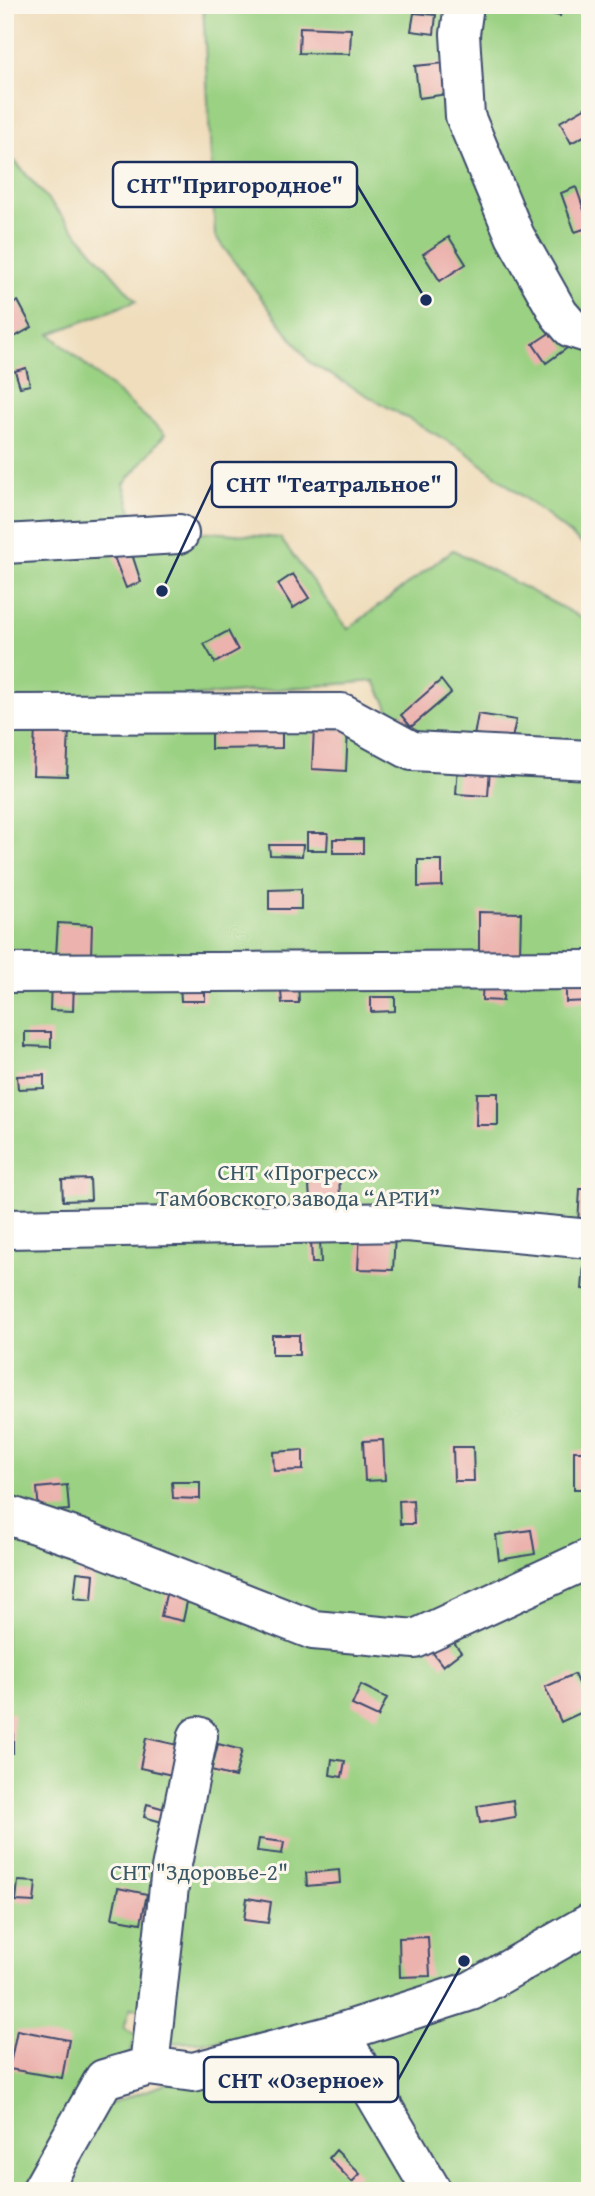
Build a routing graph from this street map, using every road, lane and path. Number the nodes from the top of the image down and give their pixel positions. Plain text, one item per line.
1 (464, 5) edge
2 (590, 334) edge
3 (179, 534) dead end
4 (5, 544) edge
5 (5, 714) edge
6 (590, 760) edge
7 (590, 970) edge
8 (5, 973) edge
9 (5, 1229) edge
10 (590, 1239) edge
11 (5, 1514) edge
12 (590, 1559) edge
13 (198, 1736) dead end
14 (590, 1923) edge
15 (339, 2033) junction
16 (149, 2066) junction
17 (41, 2191) edge
18 (432, 2191) edge

1 - 2 lane
3 - 4 lane
5 - 6 lane
7 - 8 lane
9 - 10 lane
11 - 12 lane
13 - 16 lane
14 - 15 lane
15 - 16 lane
15 - 18 lane
16 - 17 lane

